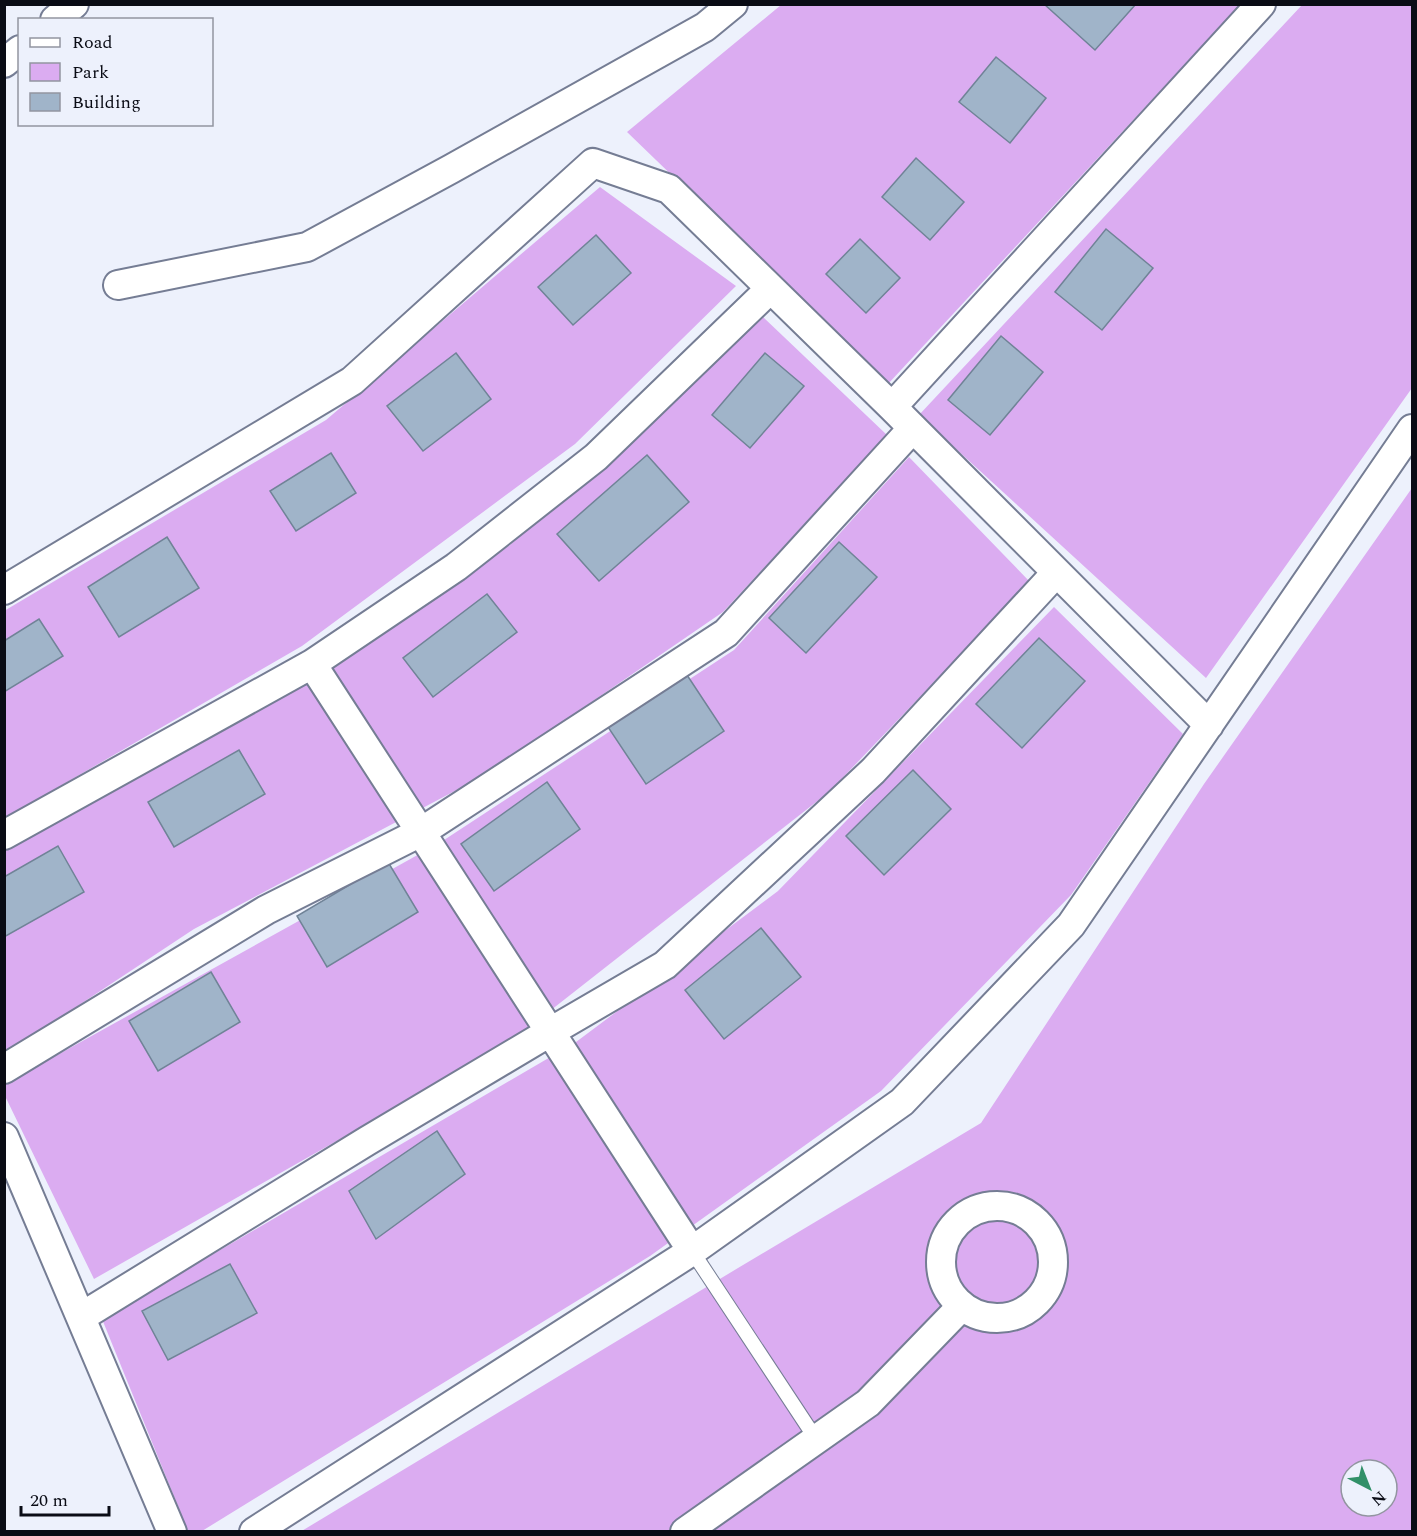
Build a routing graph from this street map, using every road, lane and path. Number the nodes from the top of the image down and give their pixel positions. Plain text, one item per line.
1 (74, 4) edge
2 (733, 4) edge
3 (1261, 4) edge
4 (57, 18) edge
5 (18, 52) edge
6 (4, 63) edge
7 (118, 285) dead end
8 (770, 289) junction
9 (892, 407) junction
10 (913, 428) junction
11 (1413, 429) edge
12 (1056, 573) junction
13 (4, 590) edge
14 (312, 664) junction
15 (1209, 725) junction
16 (421, 832) junction
17 (4, 835) edge
18 (550, 1032) junction
19 (4, 1069) edge
20 (4, 1137) edge
21 (10, 1165) edge
22 (692, 1251) junction
23 (961, 1307) dead end
24 (81, 1317) junction
25 (816, 1439) junction
26 (172, 1532) edge
27 (254, 1532) edge
28 (685, 1532) edge

1 - 4 street
2 - 7 street
3 - 9 street
5 - 6 street
8 - 9 street
8 - 13 street
8 - 14 street
9 - 10 street
10 - 12 street
10 - 16 street
11 - 15 street
12 - 15 street
12 - 18 street
14 - 16 street
14 - 17 street
15 - 22 street
16 - 18 street
16 - 19 street
18 - 22 street
18 - 24 street
20 - 21 street
21 - 24 street
22 - 25 lane
22 - 27 street
23 - 25 street
24 - 26 street
25 - 28 street

